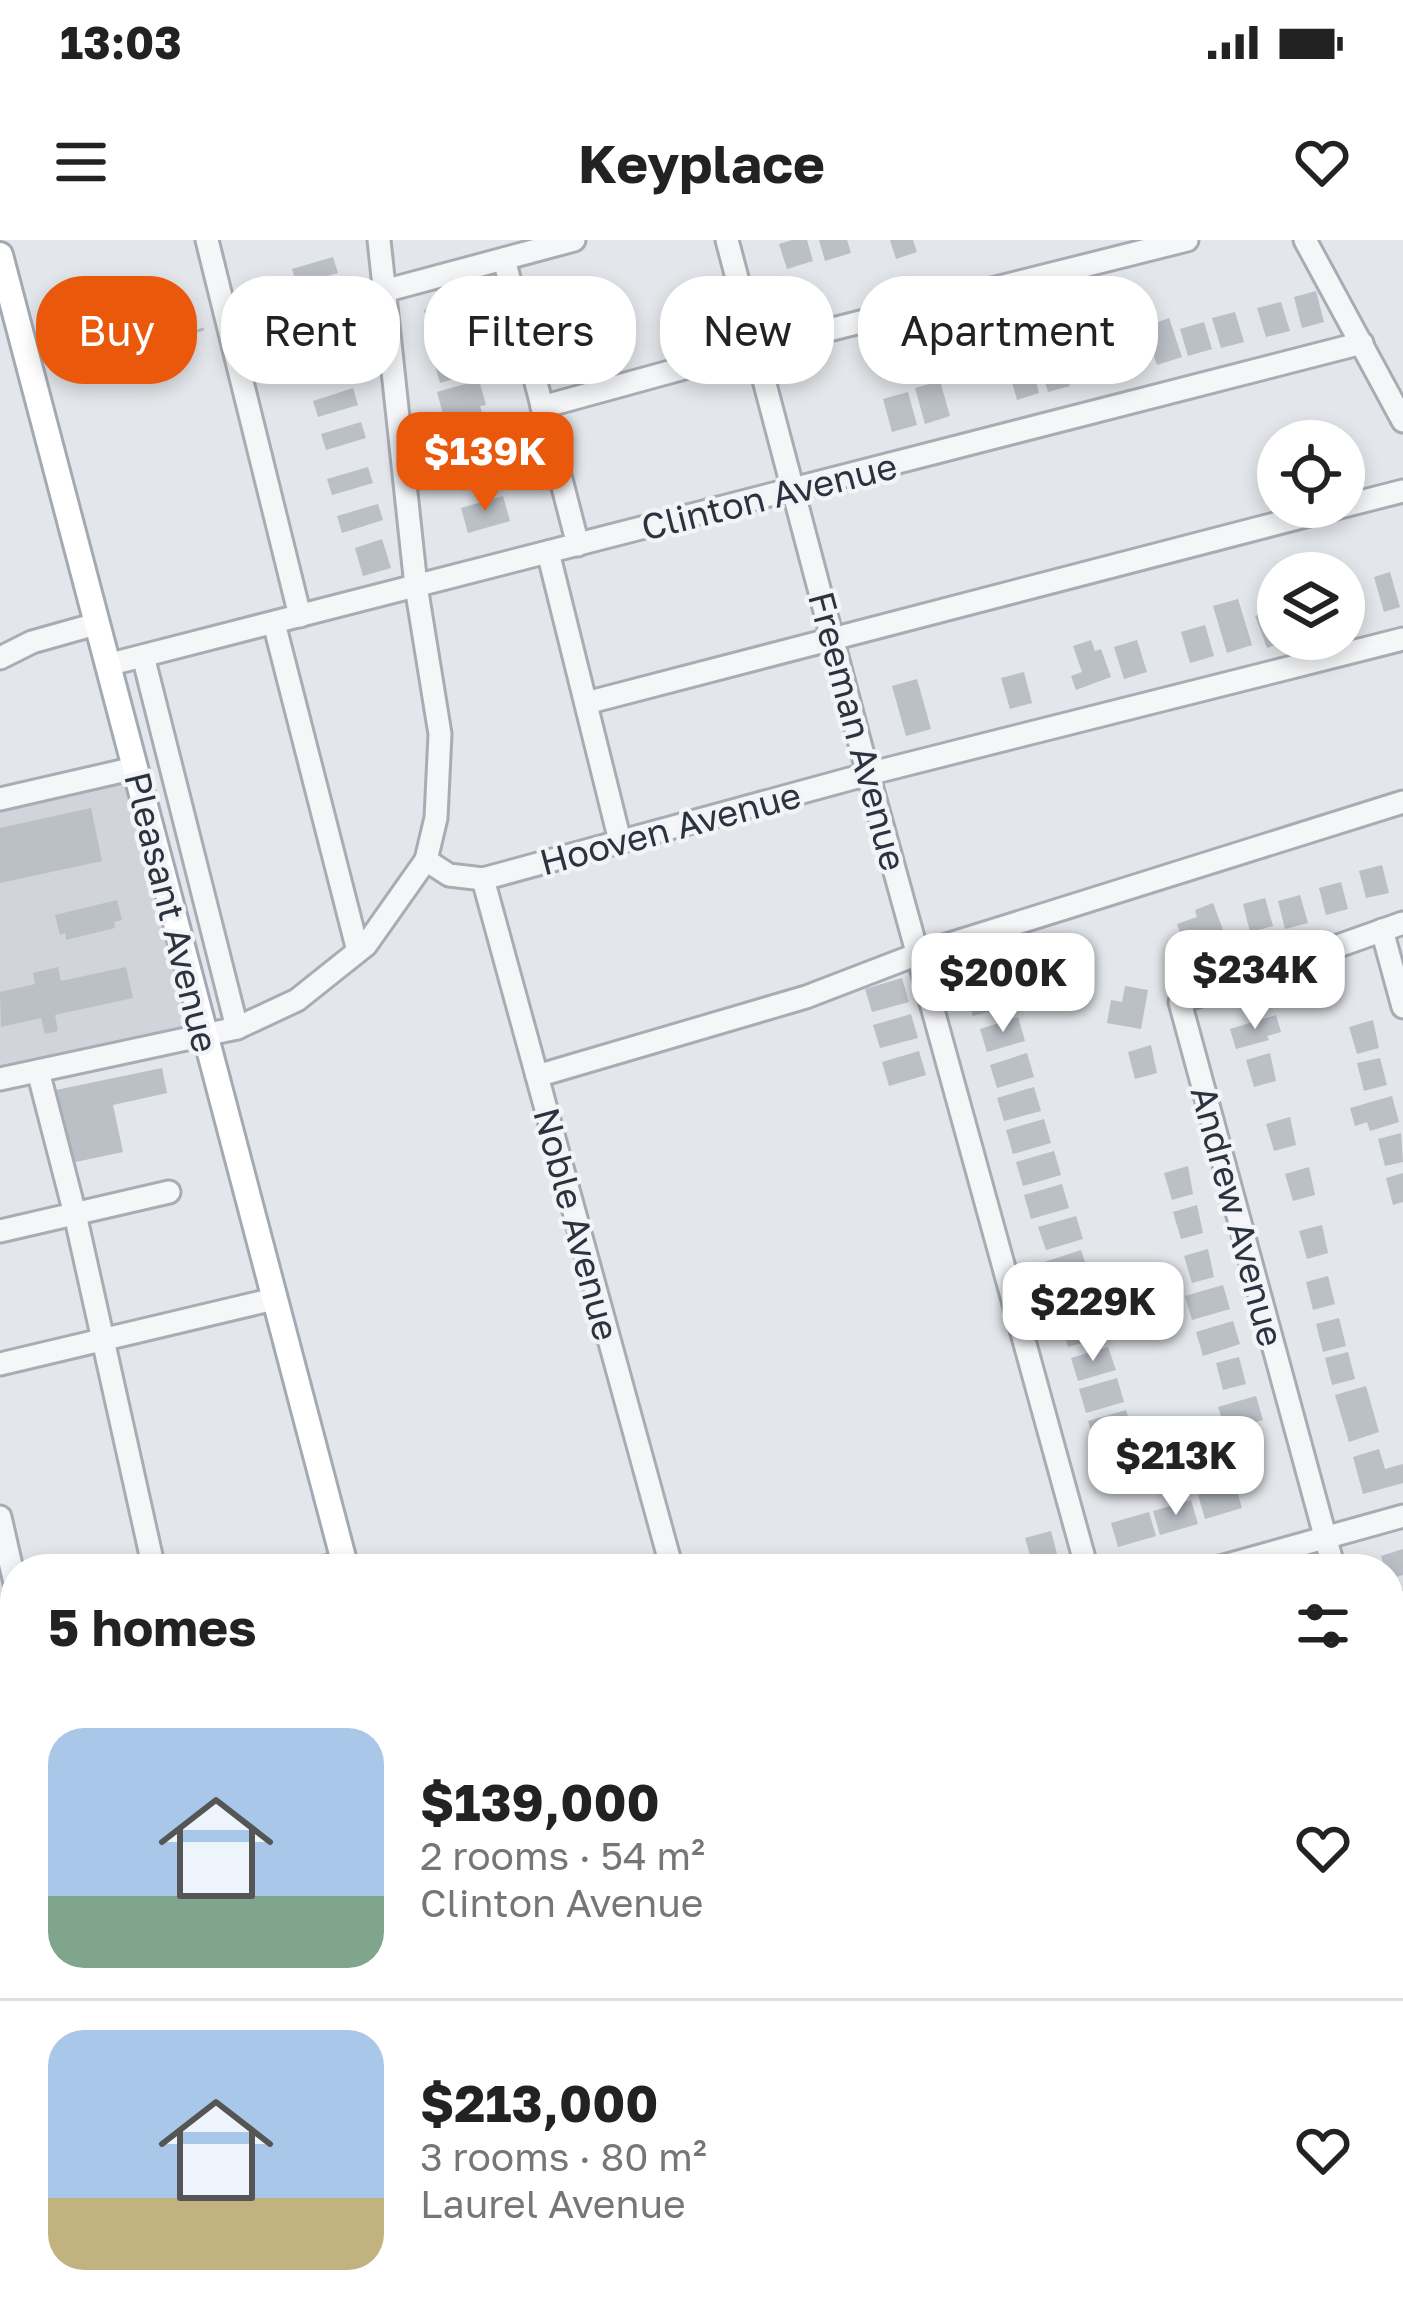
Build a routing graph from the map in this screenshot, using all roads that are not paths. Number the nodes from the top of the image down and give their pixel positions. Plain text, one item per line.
1 (207, 240) edge
2 (379, 240) edge
3 (574, 240) edge
4 (727, 240) edge
5 (1187, 240) edge
6 (1304, 240) edge
7 (548, 243) edge
8 (0, 255) edge
9 (504, 259) junction
10 (383, 276) edge
11 (737, 276) edge
12 (400, 287) edge
13 (834, 329) edge
14 (1361, 343) junction
15 (660, 374) edge
16 (394, 384) edge
17 (767, 384) edge
18 (542, 406) junction
19 (1403, 421) edge
20 (795, 489) junction
21 (1403, 491) edge
22 (1365, 501) edge
23 (1259, 528) edge
24 (578, 545) junction
25 (548, 552) junction
26 (416, 586) junction
27 (300, 616) junction
28 (274, 623) junction
29 (96, 624) junction
30 (833, 636) junction
31 (1403, 639) edge
32 (143, 656) junction
33 (0, 658) edge
34 (107, 665) junction
35 (586, 703) junction
36 (135, 767) junction
37 (868, 774) junction
38 (0, 799) edge
39 (1403, 802) edge
40 (620, 842) junction
41 (426, 860) junction
42 (483, 879) junction
43 (1392, 927) edge
44 (358, 951) junction
45 (918, 954) junction
46 (1403, 1007) edge
47 (237, 1028) junction
48 (203, 1036) junction
49 (38, 1071) junction
50 (537, 1076) junction
51 (0, 1079) edge
52 (169, 1192) dead end
53 (75, 1214) junction
54 (0, 1231) edge
55 (274, 1299) junction
56 (104, 1340) junction
57 (0, 1364) edge
58 (1403, 1516) edge
59 (0, 1517) edge
60 (1325, 1537) junction
61 (8, 1554) edge
62 (151, 1554) edge
63 (343, 1554) edge
64 (668, 1554) edge
65 (1084, 1554) edge
66 (1266, 1554) edge
67 (1330, 1554) edge

1 - 27 street
2 - 10 street
3 - 7 street
4 - 11 street, Freeman Avenue
5 - 13 street
6 - 14 street
7 - 9 street
8 - 29 main road, Pleasant Avenue
9 - 12 street
9 - 18 street
14 - 19 street
14 - 20 street, Clinton Avenue
15 - 18 street
16 - 26 street
17 - 20 street, Freeman Avenue
18 - 24 street
20 - 24 street, Clinton Avenue
20 - 30 street, Freeman Avenue
21 - 22 street
23 - 30 street
24 - 25 street, Clinton Avenue
25 - 26 street, Clinton Avenue
25 - 35 street
26 - 27 street, Clinton Avenue
26 - 41 street
27 - 28 street, Clinton Avenue
28 - 32 street, Clinton Avenue
28 - 44 street
29 - 33 street
29 - 34 main road, Pleasant Avenue
30 - 35 street
30 - 37 street, Freeman Avenue
31 - 37 street, Hooven Avenue
32 - 34 street, Clinton Avenue
32 - 47 street
34 - 36 main road, Pleasant Avenue
35 - 40 street
36 - 38 street
36 - 48 main road, Pleasant Avenue
37 - 40 street, Hooven Avenue
37 - 45 street, Freeman Avenue
39 - 45 street
40 - 42 street, Hooven Avenue
41 - 42 street
41 - 44 street
42 - 50 street, Noble Avenue
43 - 46 street
43 - 60 street, Andrew Avenue
44 - 47 street
45 - 50 street
45 - 65 street, Freeman Avenue
47 - 48 street
48 - 49 street
48 - 55 main road, Pleasant Avenue
49 - 51 street
49 - 53 street
50 - 64 street, Noble Avenue
52 - 53 street
53 - 54 street
53 - 56 street
55 - 56 street
55 - 63 main road, Pleasant Avenue
56 - 57 street
56 - 62 street
58 - 60 street
59 - 61 street
60 - 66 street
60 - 67 street, Andrew Avenue

